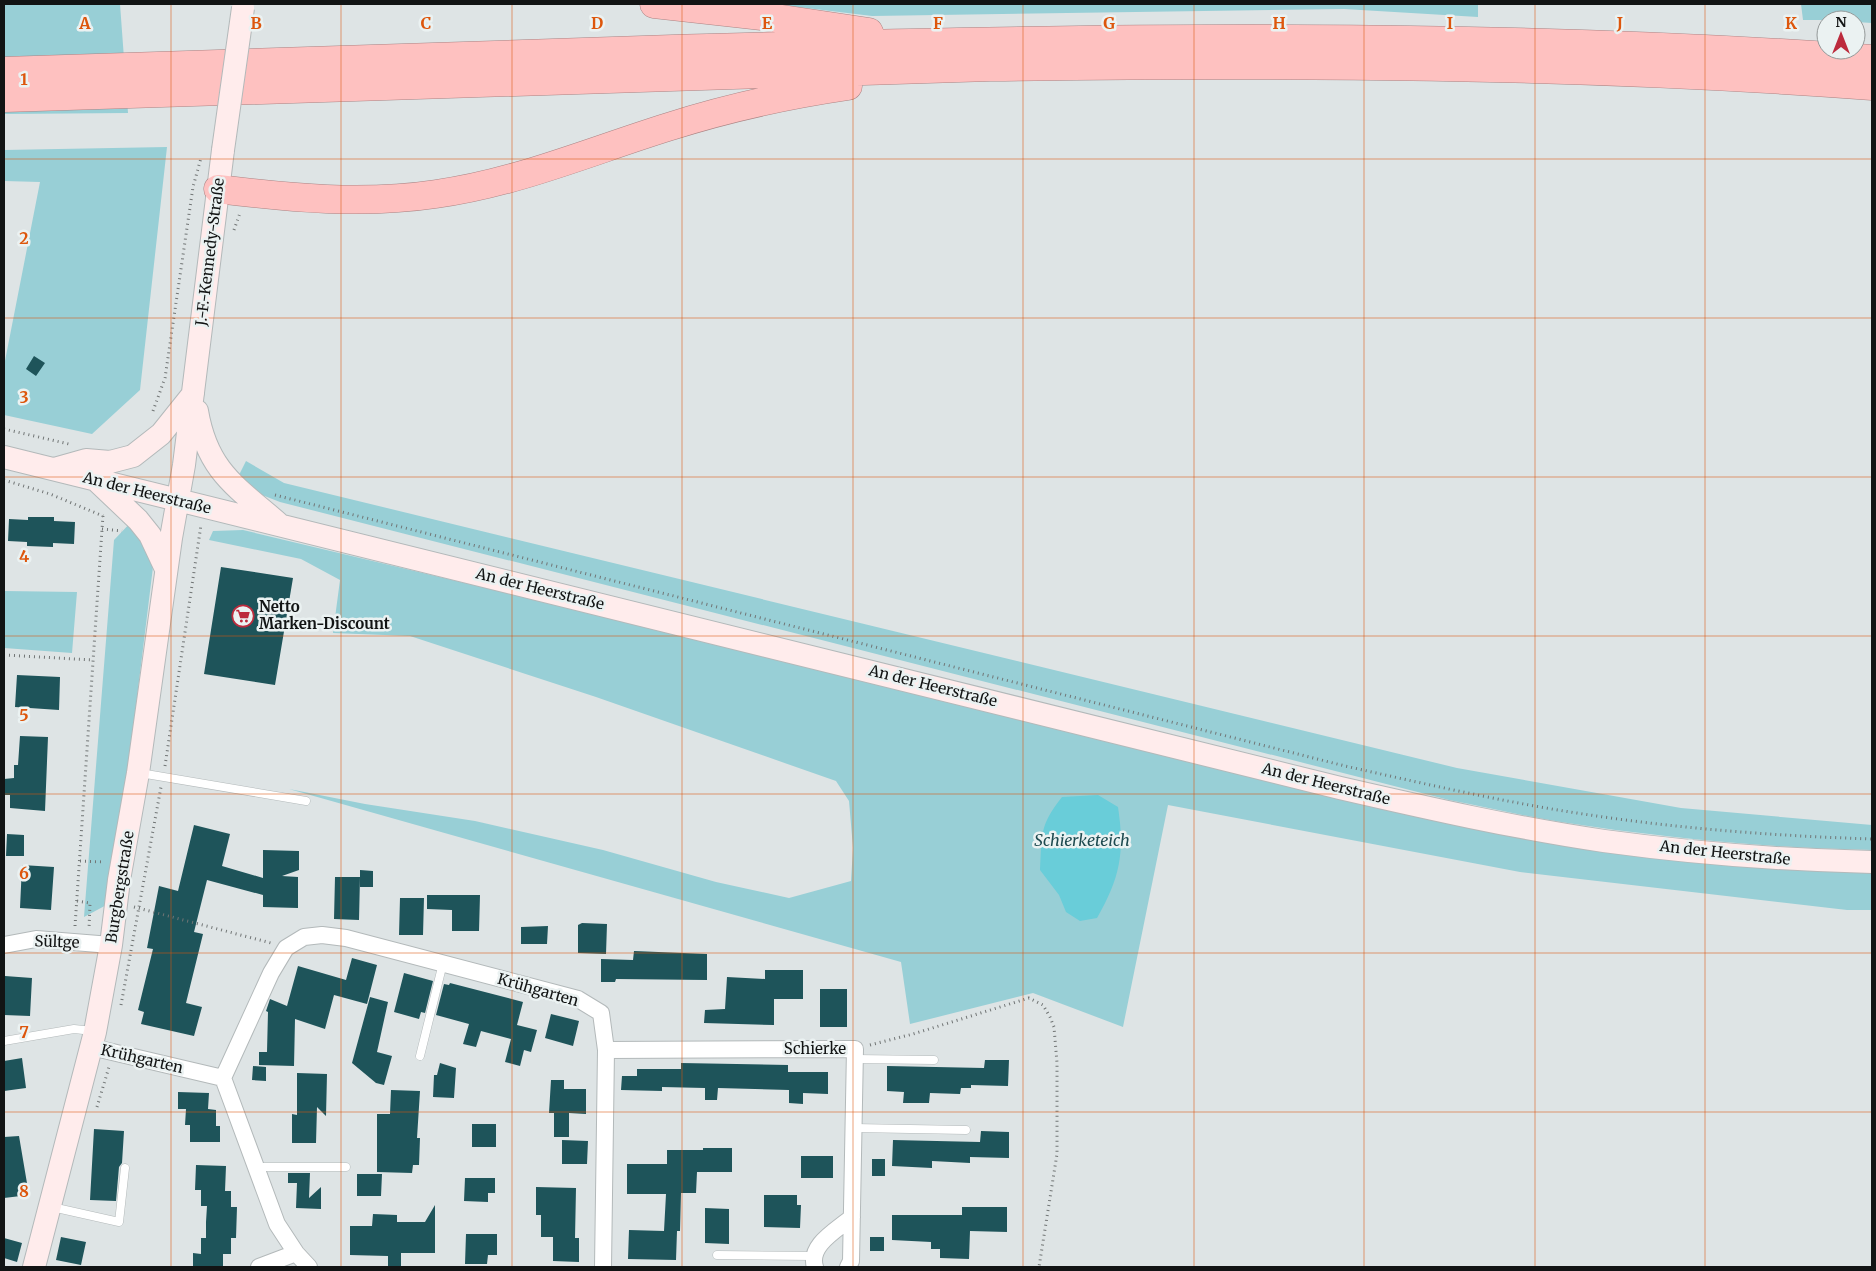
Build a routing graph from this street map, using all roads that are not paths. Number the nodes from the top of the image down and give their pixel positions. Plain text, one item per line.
1 (654, 4) edge
2 (243, 6) edge
3 (922, 42) junction
4 (1872, 59) edge
5 (990, 67) junction
6 (4, 71) edge
7 (1872, 86) edge
8 (4, 98) edge
9 (218, 189) junction
10 (194, 393) junction
11 (4, 457) edge
12 (54, 470) junction
13 (97, 481) junction
14 (178, 501) junction
15 (281, 526) junction
16 (166, 569) junction
17 (138, 773) junction
18 (306, 801) dead end
19 (1872, 862) edge
20 (4, 944) edge
21 (111, 945) junction
22 (443, 964) junction
23 (93, 1039) junction
24 (4, 1041) edge
25 (606, 1050) junction
26 (855, 1054) junction
27 (420, 1056) dead end
28 (934, 1060) dead end
29 (223, 1078) junction
30 (854, 1128) junction
31 (966, 1130) dead end
32 (258, 1167) junction
33 (346, 1167) dead end
34 (126, 1168) dead end
35 (50, 1206) junction
36 (852, 1217) junction
37 (296, 1253) junction
38 (717, 1255) dead end
39 (814, 1262) edge
40 (34, 1267) edge
41 (260, 1267) edge
42 (309, 1267) edge
43 (602, 1267) edge
44 (848, 1267) edge

1 - 3 highway
2 - 9 street, J.-F.-Kennedy-Straße, bridge
3 - 4 highway
3 - 6 highway
5 - 7 highway
5 - 8 highway
5 - 9 highway
9 - 10 street, J.-F.-Kennedy-Straße
10 - 12 street
10 - 14 street, J.-F.-Kennedy-Straße
10 - 15 street
11 - 12 street, An der Heerstraße
12 - 13 street, An der Heerstraße
13 - 14 street, An der Heerstraße
13 - 16 street
14 - 15 street, An der Heerstraße
14 - 16 street, Burgbergstraße
15 - 19 street, An der Heerstraße
16 - 17 street, Burgbergstraße
17 - 18 lane
17 - 21 street, Burgbergstraße
20 - 21 street, Sültge
21 - 23 street, Burgbergstraße
22 - 25 street, Krühgarten
22 - 27 lane
22 - 29 street, Krühgarten
23 - 24 lane
23 - 29 street, Krühgarten
23 - 35 street, Burgbergstraße
25 - 26 street, Schierke
25 - 43 street, Krühgarten
26 - 28 lane
26 - 30 street, Schierke
29 - 32 street
30 - 31 lane
30 - 36 street, Schierke
32 - 33 lane
32 - 37 street
34 - 35 lane
35 - 40 street, Burgbergstraße
36 - 39 street
36 - 44 street, Schierke
37 - 41 street
37 - 42 street
38 - 39 lane

